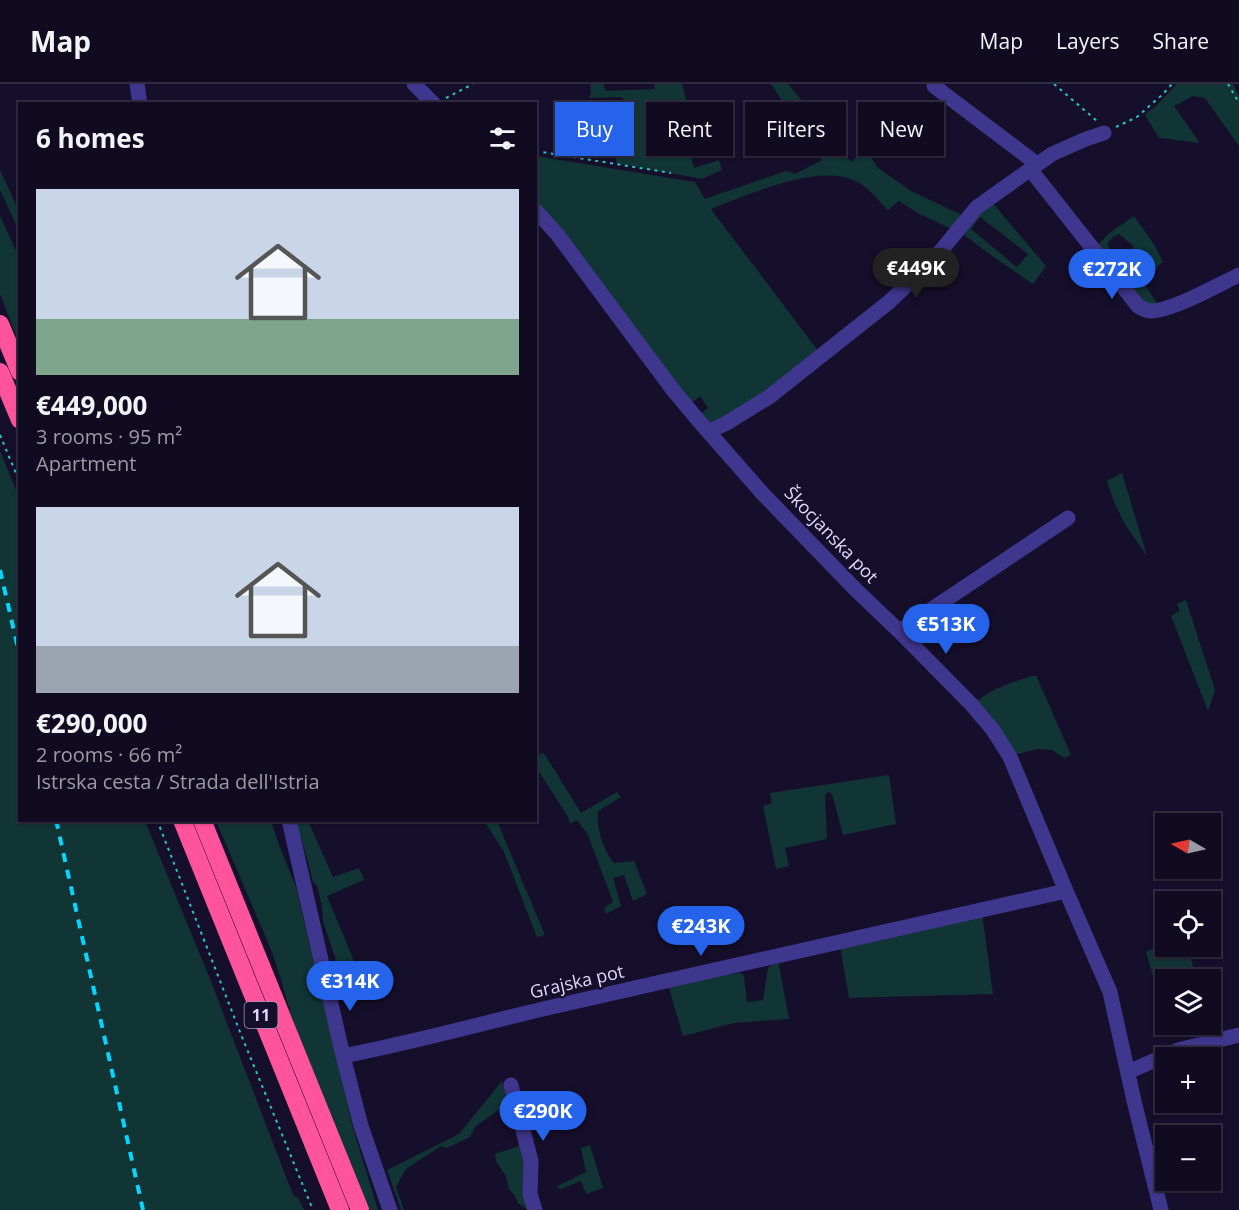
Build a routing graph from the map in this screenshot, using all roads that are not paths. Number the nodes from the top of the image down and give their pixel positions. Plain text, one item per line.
1 (137, 84) edge
2 (414, 84) edge
3 (934, 84) edge
4 (440, 101) edge
5 (140, 102) edge
6 (1106, 132) road end
7 (1034, 167) junction
8 (537, 212) edge
9 (1239, 275) edge
10 (0, 324) edge
11 (18, 367) edge
12 (0, 372) edge
13 (18, 415) edge
14 (709, 431) junction
15 (1068, 518) dead end
16 (899, 631) junction
17 (183, 822) edge
18 (203, 822) edge
19 (288, 822) edge
20 (1066, 891) junction
21 (1239, 1035) edge
22 (343, 1056) junction
23 (1128, 1072) junction
24 (511, 1085) dead end
25 (340, 1210) edge
26 (360, 1210) edge
27 (390, 1210) edge
28 (535, 1210) edge
29 (1161, 1210) edge

1 - 5 street
2 - 4 street
3 - 7 street
6 - 7 street
7 - 9 street
7 - 14 street
8 - 14 street, Škocjanska pot
10 - 11 highway
12 - 13 highway
14 - 16 street, Škocjanska pot
15 - 16 street
16 - 20 street, Škocjanska pot
17 - 25 highway, 11
18 - 26 highway, 11
19 - 22 street
20 - 22 street, Grajska pot
20 - 23 street, Škocjanska pot
21 - 23 street
22 - 27 street
23 - 29 street, Škocjanska pot
24 - 28 street

